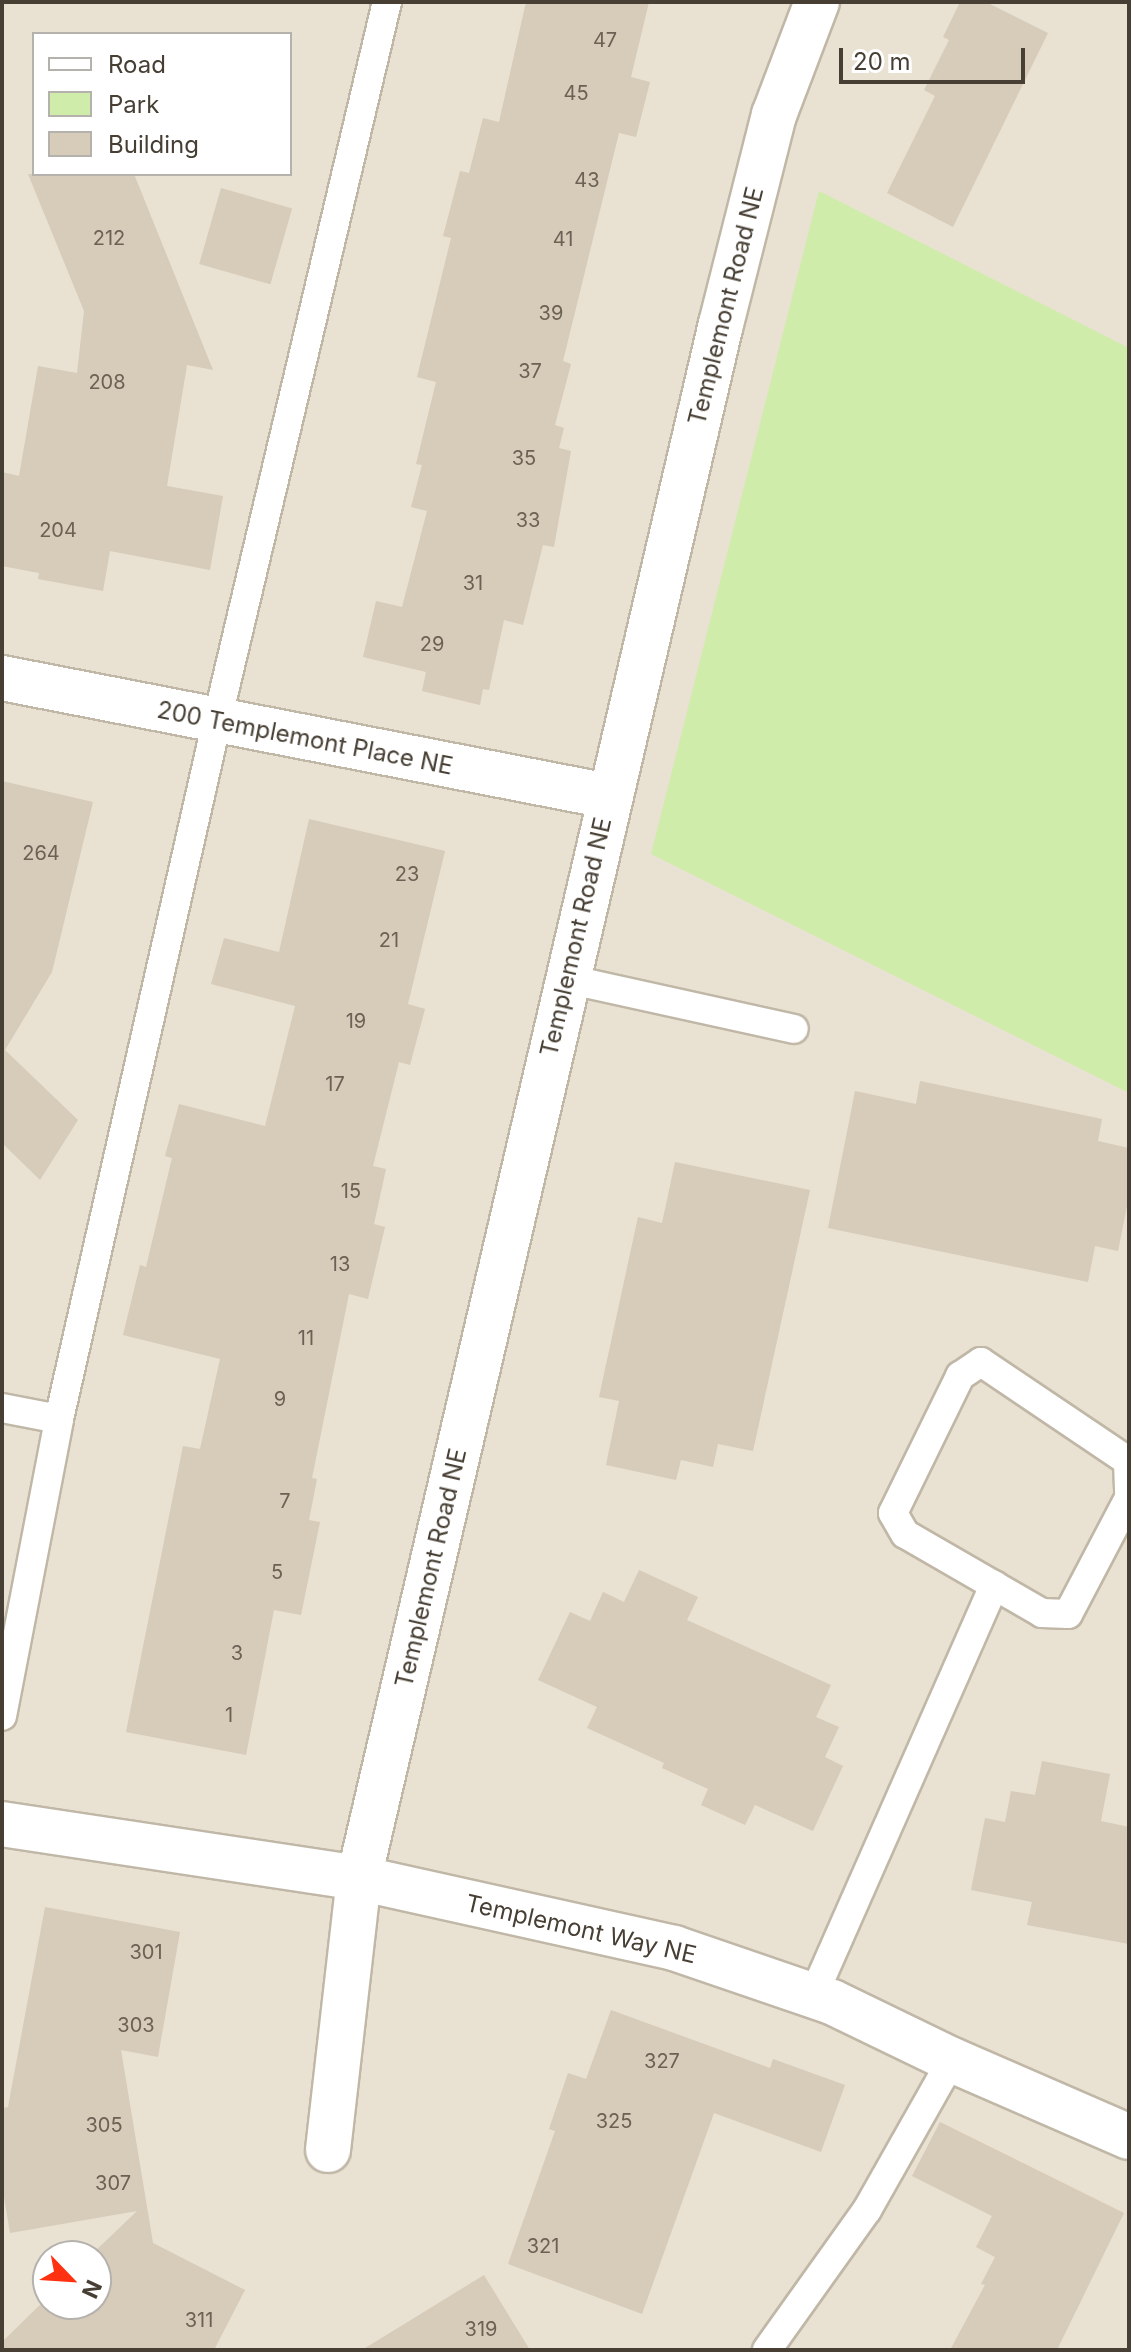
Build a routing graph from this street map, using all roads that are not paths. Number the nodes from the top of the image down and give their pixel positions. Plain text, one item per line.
1 (387, 2) edge
2 (817, 2) edge
3 (2, 678) edge
4 (217, 721) junction
5 (608, 796) junction
6 (567, 979) junction
7 (794, 1029) dead end
8 (2, 1408) edge
9 (59, 1419) junction
10 (994, 1585) junction
11 (2, 1716) edge
12 (2, 1824) edge
13 (359, 1878) junction
14 (813, 1996) junction
15 (952, 2060) junction
16 (1129, 2137) edge
17 (328, 2150) dead end
18 (767, 2350) edge

1 - 4 lane
2 - 5 street, Templemont Road NE
3 - 4 street, 200 Templemont Place NE
4 - 5 street, 200 Templemont Place NE
4 - 9 lane
5 - 6 street, Templemont Road NE
6 - 7 lane
6 - 13 street, Templemont Road NE
8 - 9 lane
9 - 11 lane
10 - 10 lane
10 - 14 lane
12 - 13 street, Templemont Way NE
13 - 14 street, Templemont Way NE
13 - 17 street, Templemont Road NE
14 - 15 street, Templemont Way NE
15 - 16 street, Templemont Way NE
15 - 18 lane

